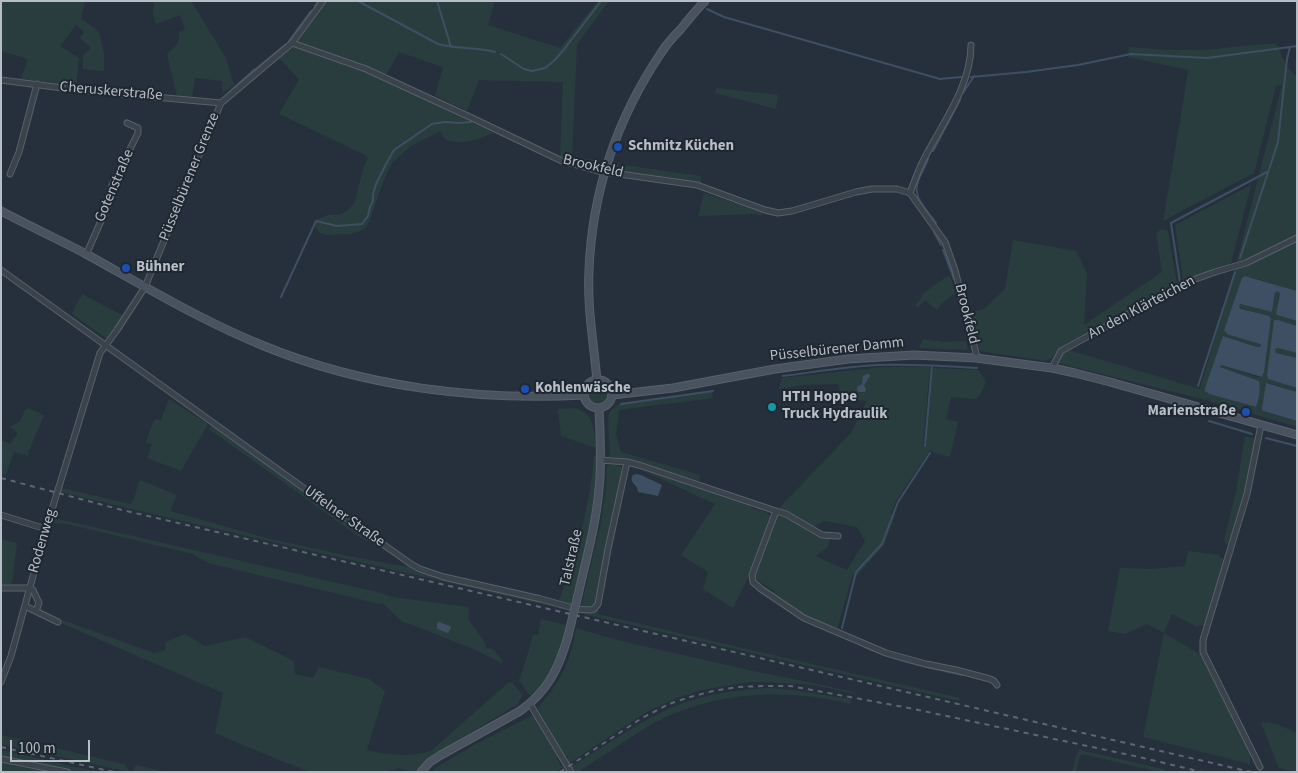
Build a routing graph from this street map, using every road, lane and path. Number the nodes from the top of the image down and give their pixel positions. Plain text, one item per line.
1 (323, 1) edge
2 (705, 1) edge
3 (292, 43) junction
4 (971, 45) dead end
5 (1, 80) edge
6 (37, 84) junction
7 (221, 103) junction
8 (127, 123) dead end
9 (604, 171) junction
10 (10, 174) dead end
11 (910, 193) junction
12 (1, 211) edge
13 (1297, 238) edge
14 (86, 254) junction
15 (1, 270) edge
16 (145, 287) junction
17 (105, 345) junction
18 (976, 358) junction
19 (1052, 368) junction
20 (597, 380) junction
21 (584, 395) junction
22 (612, 395) junction
23 (599, 408) junction
24 (1261, 425) junction
25 (1297, 435) edge
26 (600, 460) junction
27 (627, 462) junction
28 (57, 493) joint
29 (776, 511) junction
30 (1, 515) edge
31 (46, 529) junction
32 (838, 536) dead end
33 (1, 588) edge
34 (29, 588) junction
35 (25, 606) junction
36 (36, 611) junction
37 (58, 622) dead end
38 (1, 682) edge
39 (997, 685) dead end
40 (530, 704) junction
41 (1, 759) edge
42 (1260, 767) dead end
43 (67, 772) edge
44 (420, 772) edge
45 (571, 772) edge

1 - 3 street, Püsselbürener Grenze
2 - 9 main road
3 - 7 street, Püsselbürener Grenze
3 - 9 street, Brookfeld
4 - 11 street
5 - 6 street, Cheruskerstraße
6 - 7 street, Cheruskerstraße
6 - 10 street
7 - 16 street, Püsselbürener Grenze
8 - 14 street, Gotenstraße
9 - 11 street, Brookfeld
9 - 20 main road
11 - 18 street, Brookfeld
12 - 14 main road
13 - 19 street, An den Klärteichen
14 - 16 main road
15 - 17 street, Uffelner Straße
16 - 17 street, Püsselbürener Grenze
16 - 21 main road
17 - 27 street, Uffelner Straße
17 - 28 street, Püsselbürener Grenze
18 - 19 main road, Püsselbürener Damm
18 - 22 main road, Püsselbürener Damm
19 - 24 main road, Püsselbürener Damm
20 - 21 main road
20 - 22 main road
21 - 23 main road
22 - 23 main road
23 - 26 main road, Talstraße
24 - 25 main road, Püsselbürener Damm
24 - 42 street
26 - 27 street
26 - 40 main road, Talstraße, bridge
27 - 29 street
28 - 31 street, Rodenweg
29 - 32 street
29 - 39 street
30 - 31 street
31 - 34 street, Rodenweg
33 - 34 street
34 - 35 street, Rodenweg
34 - 36 street, Rodenweg
35 - 36 street
35 - 38 street, Rodenweg
36 - 37 street
40 - 44 main road, Talstraße
40 - 45 street
41 - 43 street

